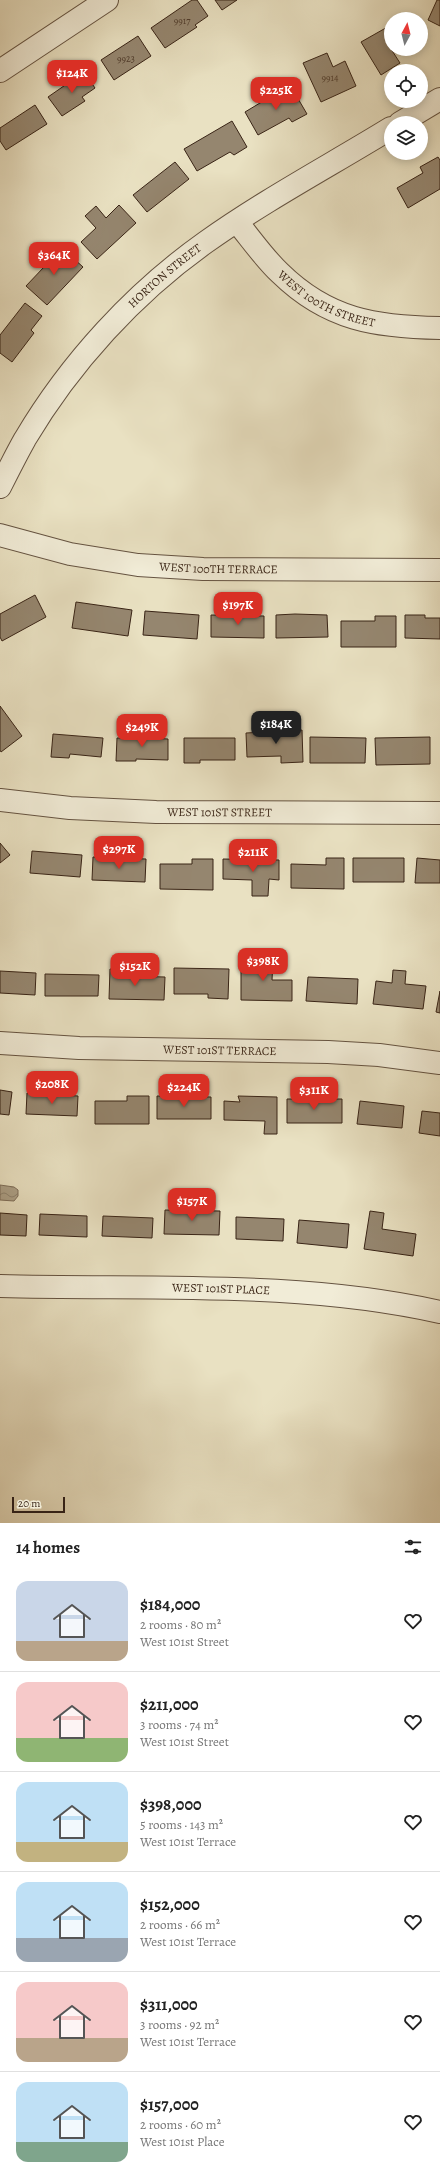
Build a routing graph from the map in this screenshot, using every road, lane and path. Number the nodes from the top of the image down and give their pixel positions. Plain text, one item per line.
1 (107, 0) edge
2 (0, 72) edge
3 (440, 99) edge
4 (412, 116) edge
5 (384, 132) edge
6 (237, 222) junction
7 (440, 328) edge
8 (0, 487) edge
9 (0, 536) edge
10 (440, 570) edge
11 (0, 800) edge
12 (440, 813) edge
13 (0, 1043) edge
14 (440, 1063) edge
15 (0, 1286) edge
16 (440, 1312) edge

1 - 2 street
3 - 4 street
5 - 6 street, HORTON STREET
6 - 7 street, WEST 100TH STREET
6 - 8 street, HORTON STREET
9 - 10 street, WEST 100TH TERRACE
11 - 12 street, WEST 101ST STREET
13 - 14 street, WEST 101ST TERRACE
15 - 16 street, WEST 101ST PLACE

